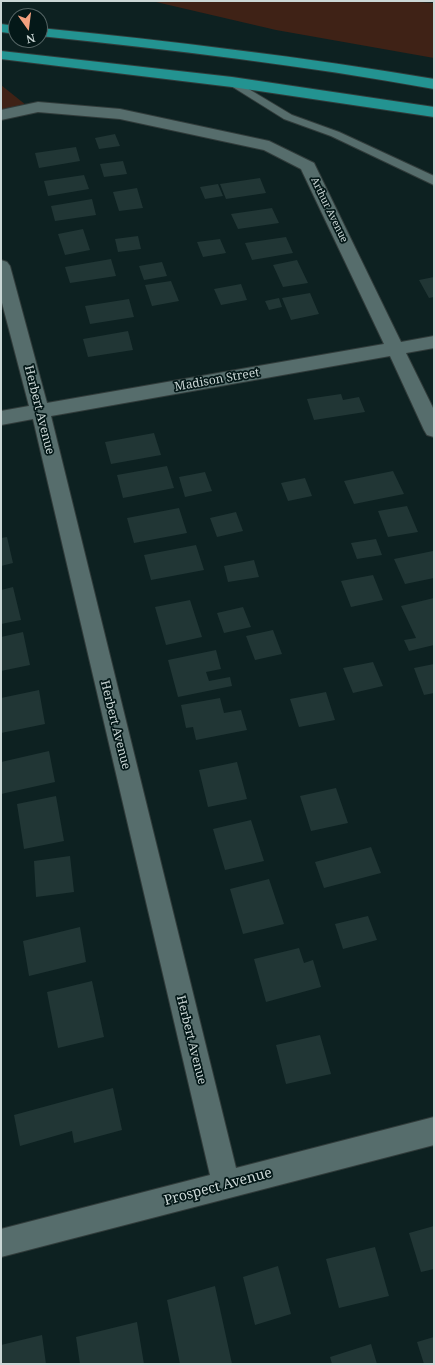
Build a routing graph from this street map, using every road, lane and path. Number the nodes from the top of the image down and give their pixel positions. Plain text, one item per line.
1 (48, 33) edge
2 (1, 55) edge
3 (232, 82) junction
4 (434, 84) edge
5 (434, 112) edge
6 (1, 115) edge
7 (434, 181) edge
8 (1, 266) edge
9 (434, 342) edge
10 (396, 349) junction
11 (40, 411) junction
12 (1, 418) edge
13 (434, 430) edge
14 (434, 1131) edge
15 (226, 1185) junction
16 (1, 1244) edge

1 - 4 highway
2 - 3 highway
3 - 5 highway
3 - 7 lane
6 - 10 street, Arthur Avenue
8 - 11 street, Herbert Avenue
9 - 10 street, Madison Street
10 - 11 street, Madison Street
10 - 13 street, Arthur Avenue
11 - 12 street, Madison Street
11 - 15 street, Herbert Avenue
14 - 15 street, Prospect Avenue
15 - 16 street, Prospect Avenue

